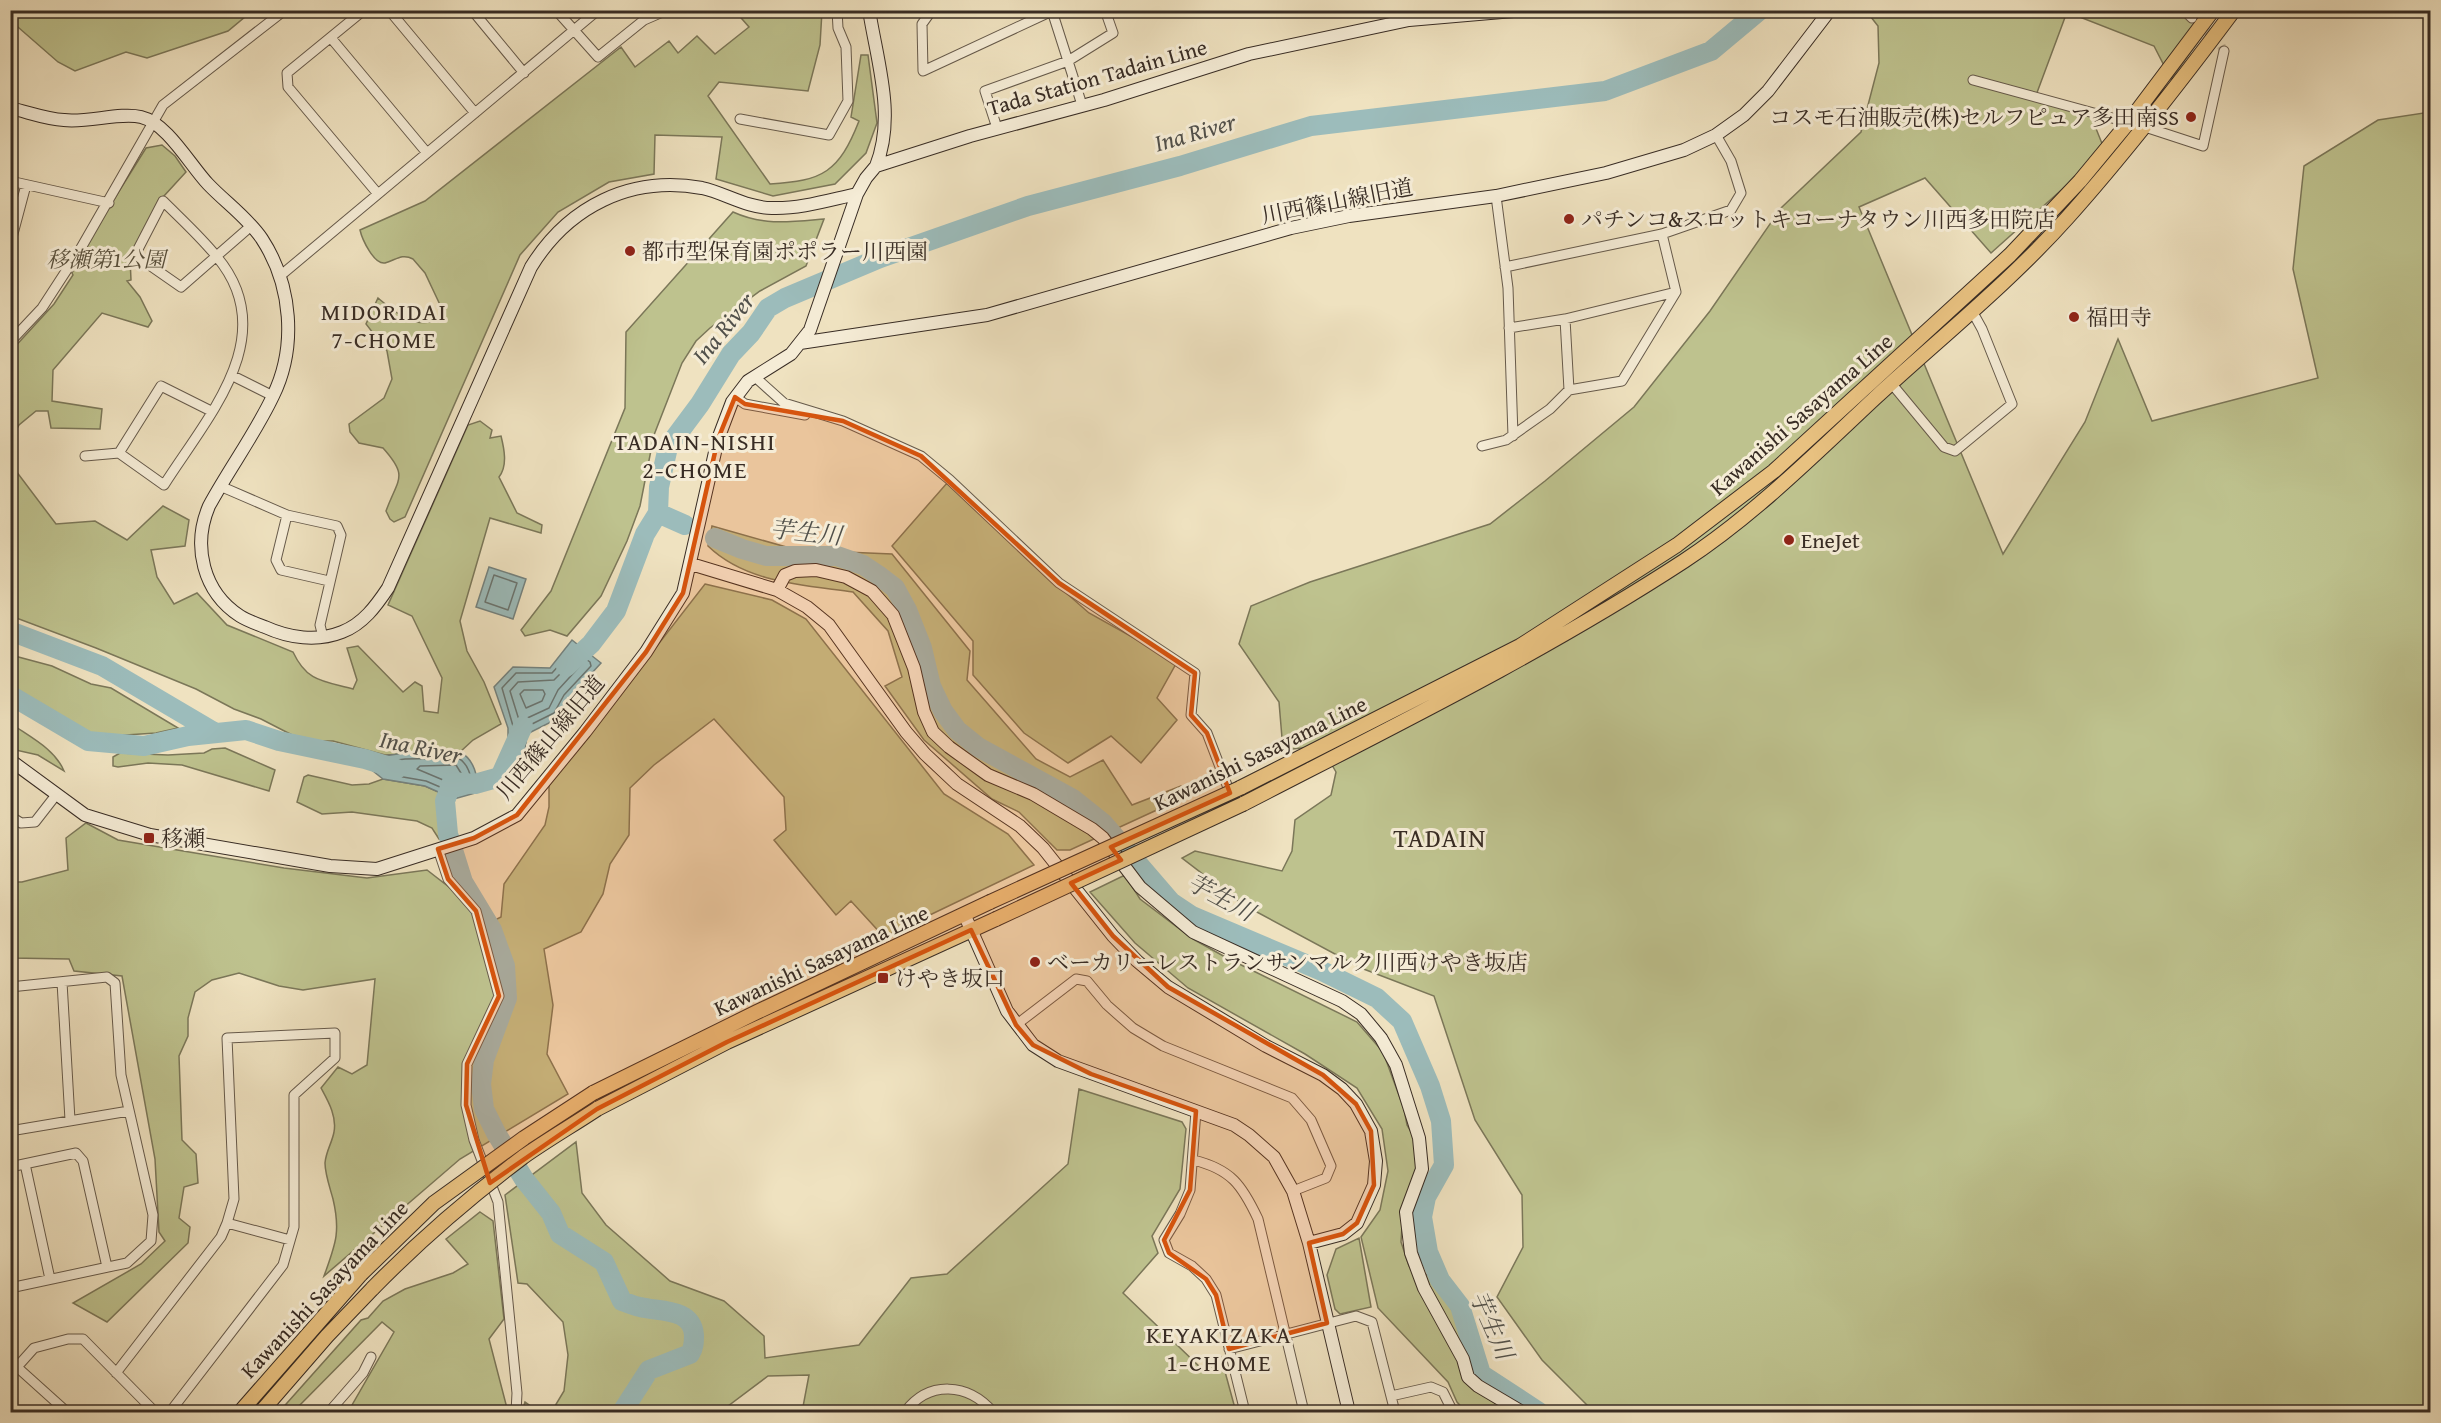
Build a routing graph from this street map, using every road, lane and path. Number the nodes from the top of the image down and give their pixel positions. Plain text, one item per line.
1 (285, 10) edge
2 (364, 10) edge
3 (389, 10) edge
4 (472, 10) edge
5 (556, 10) edge
6 (598, 10) edge
7 (667, 10) edge
8 (837, 10) edge
9 (869, 10) edge
10 (932, 10) edge
11 (1105, 10) edge
12 (1525, 10) edge
13 (1830, 10) edge
14 (2184, 10) edge
15 (2213, 10) edge
16 (2234, 10) edge
17 (1052, 11) edge
18 (1491, 12) edge
19 (1403, 16) edge
20 (2192, 18) tunnel mouth
21 (573, 31) junction
22 (331, 38) junction
23 (2224, 51) dead end
24 (1068, 61) junction
25 (524, 73) junction
26 (1973, 80) dead end
27 (1082, 105) junction
28 (10, 108) edge
29 (476, 113) junction
30 (740, 119) dead end
31 (153, 122) junction
32 (2128, 123) junction
33 (2145, 127) junction
34 (997, 128) junction
35 (1716, 135) junction
36 (427, 153) junction
37 (876, 166) junction
38 (10, 181) edge
39 (26, 185) junction
40 (378, 194) junction
41 (857, 194) junction
42 (1496, 196) junction
43 (109, 202) junction
44 (251, 226) junction
45 (1662, 234) junction
46 (10, 245) edge
47 (218, 257) junction
48 (1505, 267) junction
49 (280, 276) junction
50 (1676, 292) junction
51 (1972, 311) junction
52 (1565, 319) junction
53 (1509, 328) junction
54 (10, 342) edge
55 (800, 343) junction
56 (233, 376) junction
57 (755, 377) junction
58 (1891, 383) junction
59 (1569, 390) junction
60 (273, 396) junction
61 (735, 397) junction
62 (211, 411) junction
63 (843, 422) junction
64 (1513, 436) junction
65 (1482, 446) dead end
66 (119, 453) junction
67 (85, 456) dead end
68 (220, 486) junction
69 (287, 515) junction
70 (691, 564) junction
71 (329, 581) junction
72 (777, 590) junction
73 (323, 637) junction
74 (10, 760) edge
75 (1235, 790) junction
76 (56, 795) junction
77 (10, 816) edge
78 (447, 846) junction
79 (965, 916) junction
80 (971, 930) junction
81 (62, 982) junction
82 (10, 987) edge
83 (1016, 1025) junction
84 (129, 1111) junction
85 (1196, 1111) junction
86 (10, 1119) edge
87 (70, 1120) junction
88 (12, 1131) edge
89 (1193, 1160) junction
90 (25, 1164) junction
91 (10, 1167) edge
92 (1293, 1191) junction
93 (228, 1223) junction
94 (290, 1240) junction
95 (1309, 1244) junction
96 (107, 1267) junction
97 (50, 1280) junction
98 (10, 1288) edge
99 (1327, 1323) junction
100 (1284, 1334) junction
101 (1229, 1349) junction
102 (371, 1357) dead end
103 (14, 1371) edge
104 (116, 1373) junction
105 (1391, 1396) junction
106 (64, 1411) edge
107 (155, 1413) edge
108 (170, 1413) edge
109 (240, 1413) edge
110 (261, 1413) edge
111 (329, 1413) edge
112 (516, 1413) edge
113 (905, 1413) edge
114 (993, 1413) edge
115 (1245, 1413) edge
116 (1304, 1413) edge
117 (1349, 1413) edge
118 (1395, 1413) edge
119 (1453, 1413) edge
120 (1522, 1413) edge

1 - 31 street
2 - 22 street
3 - 29 street
4 - 25 street
5 - 21 street
6 - 21 street
7 - 21 street
8 - 30 street
9 - 37 street
10 - 17 street
11 - 24 street
12 - 18 street, Tada Station Tadain Line
13 - 35 street, 川西篠山線旧道
14 - 20 street
15 - 32 main road, Kawanishi Sasayama Line
16 - 33 main road, Kawanishi Sasayama Line
17 - 24 street
18 - 19 street, Tada Station Tadain Line
19 - 27 street, Tada Station Tadain Line
21 - 25 street
22 - 36 street
22 - 40 street
23 - 33 street
24 - 27 street
24 - 34 street
25 - 29 street
26 - 32 street
27 - 34 street, Tada Station Tadain Line
28 - 31 street
29 - 36 street
31 - 43 street
31 - 44 street
32 - 33 street
32 - 75 main road, Kawanishi Sasayama Line
33 - 51 main road, Kawanishi Sasayama Line
34 - 37 street, Tada Station Tadain Line
35 - 42 street, 川西篠山線旧道
35 - 45 street
36 - 40 street
37 - 41 street
38 - 39 street
39 - 43 street
39 - 46 street
40 - 49 street
41 - 55 street
41 - 73 street
42 - 48 street
42 - 55 street, 川西篠山線旧道
43 - 54 street
44 - 47 street
44 - 49 street
45 - 48 street
45 - 50 street
47 - 47 street
47 - 56 street
48 - 53 street
49 - 60 street
50 - 52 street
50 - 59 street
51 - 58 main road, Kawanishi Sasayama Line
51 - 58 street
52 - 53 street
52 - 59 street
53 - 64 street
55 - 57 street
56 - 60 street
56 - 62 street
57 - 61 street
57 - 63 street
58 - 80 main road, Kawanishi Sasayama Line, bridge
59 - 64 street
60 - 68 street
61 - 63 street
61 - 70 street, 川西篠山線旧道
62 - 66 street
62 - 66 street
63 - 75 street
64 - 65 street
66 - 67 street
68 - 69 street
68 - 73 street
69 - 71 street
69 - 71 street
70 - 72 street
70 - 78 street, 川西篠山線旧道
71 - 73 street
72 - 95 street
72 - 120 street
74 - 76 street, 川西篠山線旧道
75 - 79 main road, Kawanishi Sasayama Line, bridge
76 - 77 street
76 - 78 street, 川西篠山線旧道
78 - 112 street
79 - 80 street
79 - 109 main road, Kawanishi Sasayama Line, bridge
80 - 83 street
80 - 110 main road, Kawanishi Sasayama Line, bridge
81 - 82 street
81 - 84 street
81 - 87 street
83 - 85 street
83 - 92 street
84 - 87 street
84 - 96 street
85 - 89 street
85 - 92 street
86 - 88 street
87 - 88 street
89 - 100 street
89 - 101 street
90 - 91 street
90 - 96 street
90 - 97 street
92 - 95 street
93 - 94 street
93 - 94 street
93 - 104 street
94 - 108 street
95 - 99 street
96 - 97 street
97 - 98 street
99 - 100 street
99 - 105 street
99 - 117 street
100 - 101 street
100 - 116 street
101 - 115 street
102 - 111 street
103 - 104 street
103 - 106 street
104 - 107 street
105 - 118 street
105 - 119 street
113 - 114 street

